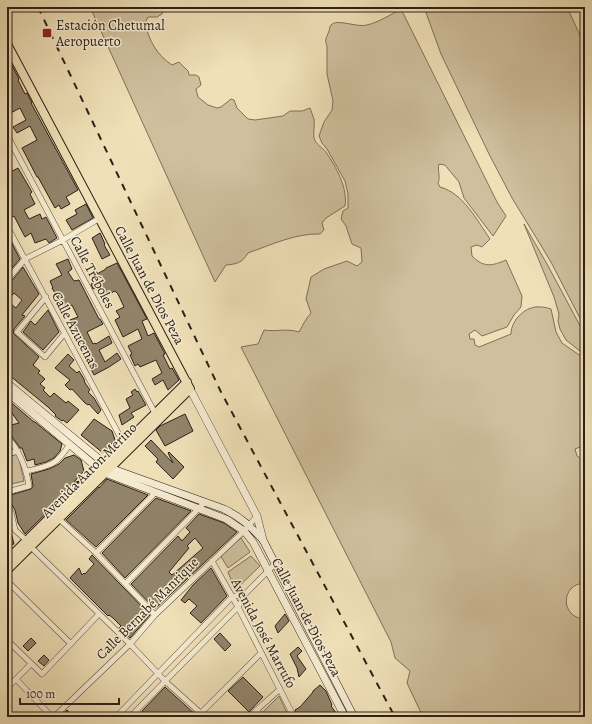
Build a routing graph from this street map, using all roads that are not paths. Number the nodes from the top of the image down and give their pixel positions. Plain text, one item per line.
1 (7, 44) edge
2 (7, 135) edge
3 (100, 218) junction
4 (7, 226) edge
5 (63, 240) junction
6 (25, 259) junction
7 (7, 280) edge
8 (46, 297) junction
9 (64, 334) junction
10 (7, 383) edge
11 (188, 385) junction
12 (7, 392) edge
13 (157, 417) junction
14 (7, 436) edge
15 (70, 444) junction
16 (124, 444) junction
17 (18, 451) junction
18 (7, 454) edge
19 (105, 469) junction
20 (27, 471) junction
21 (7, 492) edge
22 (156, 492) junction
23 (7, 504) edge
24 (202, 505) junction
25 (257, 516) junction
26 (59, 519) junction
27 (249, 525) junction
28 (244, 531) junction
29 (263, 540) junction
30 (29, 544) junction
31 (96, 553) junction
32 (212, 561) junction
33 (276, 564) junction
34 (8, 565) edge
35 (268, 570) junction
36 (7, 581) edge
37 (126, 583) junction
38 (246, 592) junction
39 (232, 597) junction
40 (238, 607) junction
41 (99, 614) junction
42 (155, 615) junction
43 (7, 640) edge
44 (71, 644) junction
45 (130, 644) junction
46 (261, 653) junction
47 (31, 664) junction
48 (158, 673) junction
49 (16, 679) junction
50 (166, 681) junction
51 (7, 688) edge
52 (280, 689) junction
53 (256, 710) junction
54 (136, 711) junction
55 (203, 715) edge
56 (352, 716) edge
57 (53, 717) edge
58 (116, 717) edge
59 (130, 717) edge
60 (142, 717) edge
61 (249, 717) edge
62 (262, 717) edge
63 (294, 717) edge
64 (345, 717) edge

1 - 3 main road, Calle Juan de Dios Peza
2 - 5 street, Calle Tréboles
3 - 5 street
3 - 11 main road, Calle Juan de Dios Peza
4 - 6 street, Calle Azucenas
5 - 6 street
5 - 13 street, Calle Tréboles
6 - 7 street
6 - 8 street, Calle Azucenas
8 - 9 street, Calle Azucenas
8 - 9 street
9 - 16 street, Calle Azucenas
10 - 19 main road
11 - 13 main road, Avenida Aaron Merino
11 - 25 main road, Calle Juan de Dios Peza
12 - 15 main road
13 - 16 main road, Avenida Aaron Merino
13 - 19 main road, Avenida Aaron Merino
14 - 17 street
15 - 19 main road
15 - 20 street
16 - 19 main road, Avenida Aaron Merino
17 - 18 street
17 - 20 street
19 - 22 main road
19 - 24 main road
19 - 26 main road, Avenida Aaron Merino
19 - 30 main road, Avenida Aaron Merino
20 - 21 street
22 - 24 main road
22 - 31 street
23 - 30 street
24 - 27 main road, Calle Juan de Dios Peza
24 - 28 main road, Calle Juan de Dios Peza
24 - 37 street
25 - 27 street, Calle Bernabé Manrique
25 - 29 main road, Calle Juan de Dios Peza
26 - 30 main road, Avenida Aaron Merino
26 - 31 street
27 - 28 street, Calle Bernabé Manrique
27 - 29 main road, Calle Juan de Dios Peza
28 - 32 street, Calle Bernabé Manrique
28 - 35 main road, Calle Juan de Dios Peza
29 - 33 main road, Calle Juan de Dios Peza
30 - 34 main road, Avenida Aaron Merino
30 - 41 street
31 - 37 street
32 - 39 street, Avenida José Marrufo
32 - 42 street, Calle Bernabé Manrique
33 - 35 street
33 - 56 main road, Calle Juan de Dios Peza
35 - 38 street
35 - 64 main road, Calle Juan de Dios Peza
36 - 44 street
37 - 42 street
38 - 39 street
38 - 40 street
39 - 40 street, Avenida José Marrufo
39 - 48 street
40 - 46 street, Avenida José Marrufo
40 - 50 street
41 - 44 street
41 - 45 street
42 - 45 street, Calle Bernabé Manrique
43 - 47 street
44 - 47 street
45 - 48 street
45 - 57 street, Calle Bernabé Manrique
46 - 52 street, Avenida José Marrufo
46 - 55 street
47 - 49 street
48 - 50 street
48 - 58 street
49 - 51 street
49 - 57 street
50 - 54 street
50 - 55 street
52 - 53 street
52 - 63 street, Avenida José Marrufo
53 - 61 street
53 - 62 street
54 - 59 street
54 - 60 street

